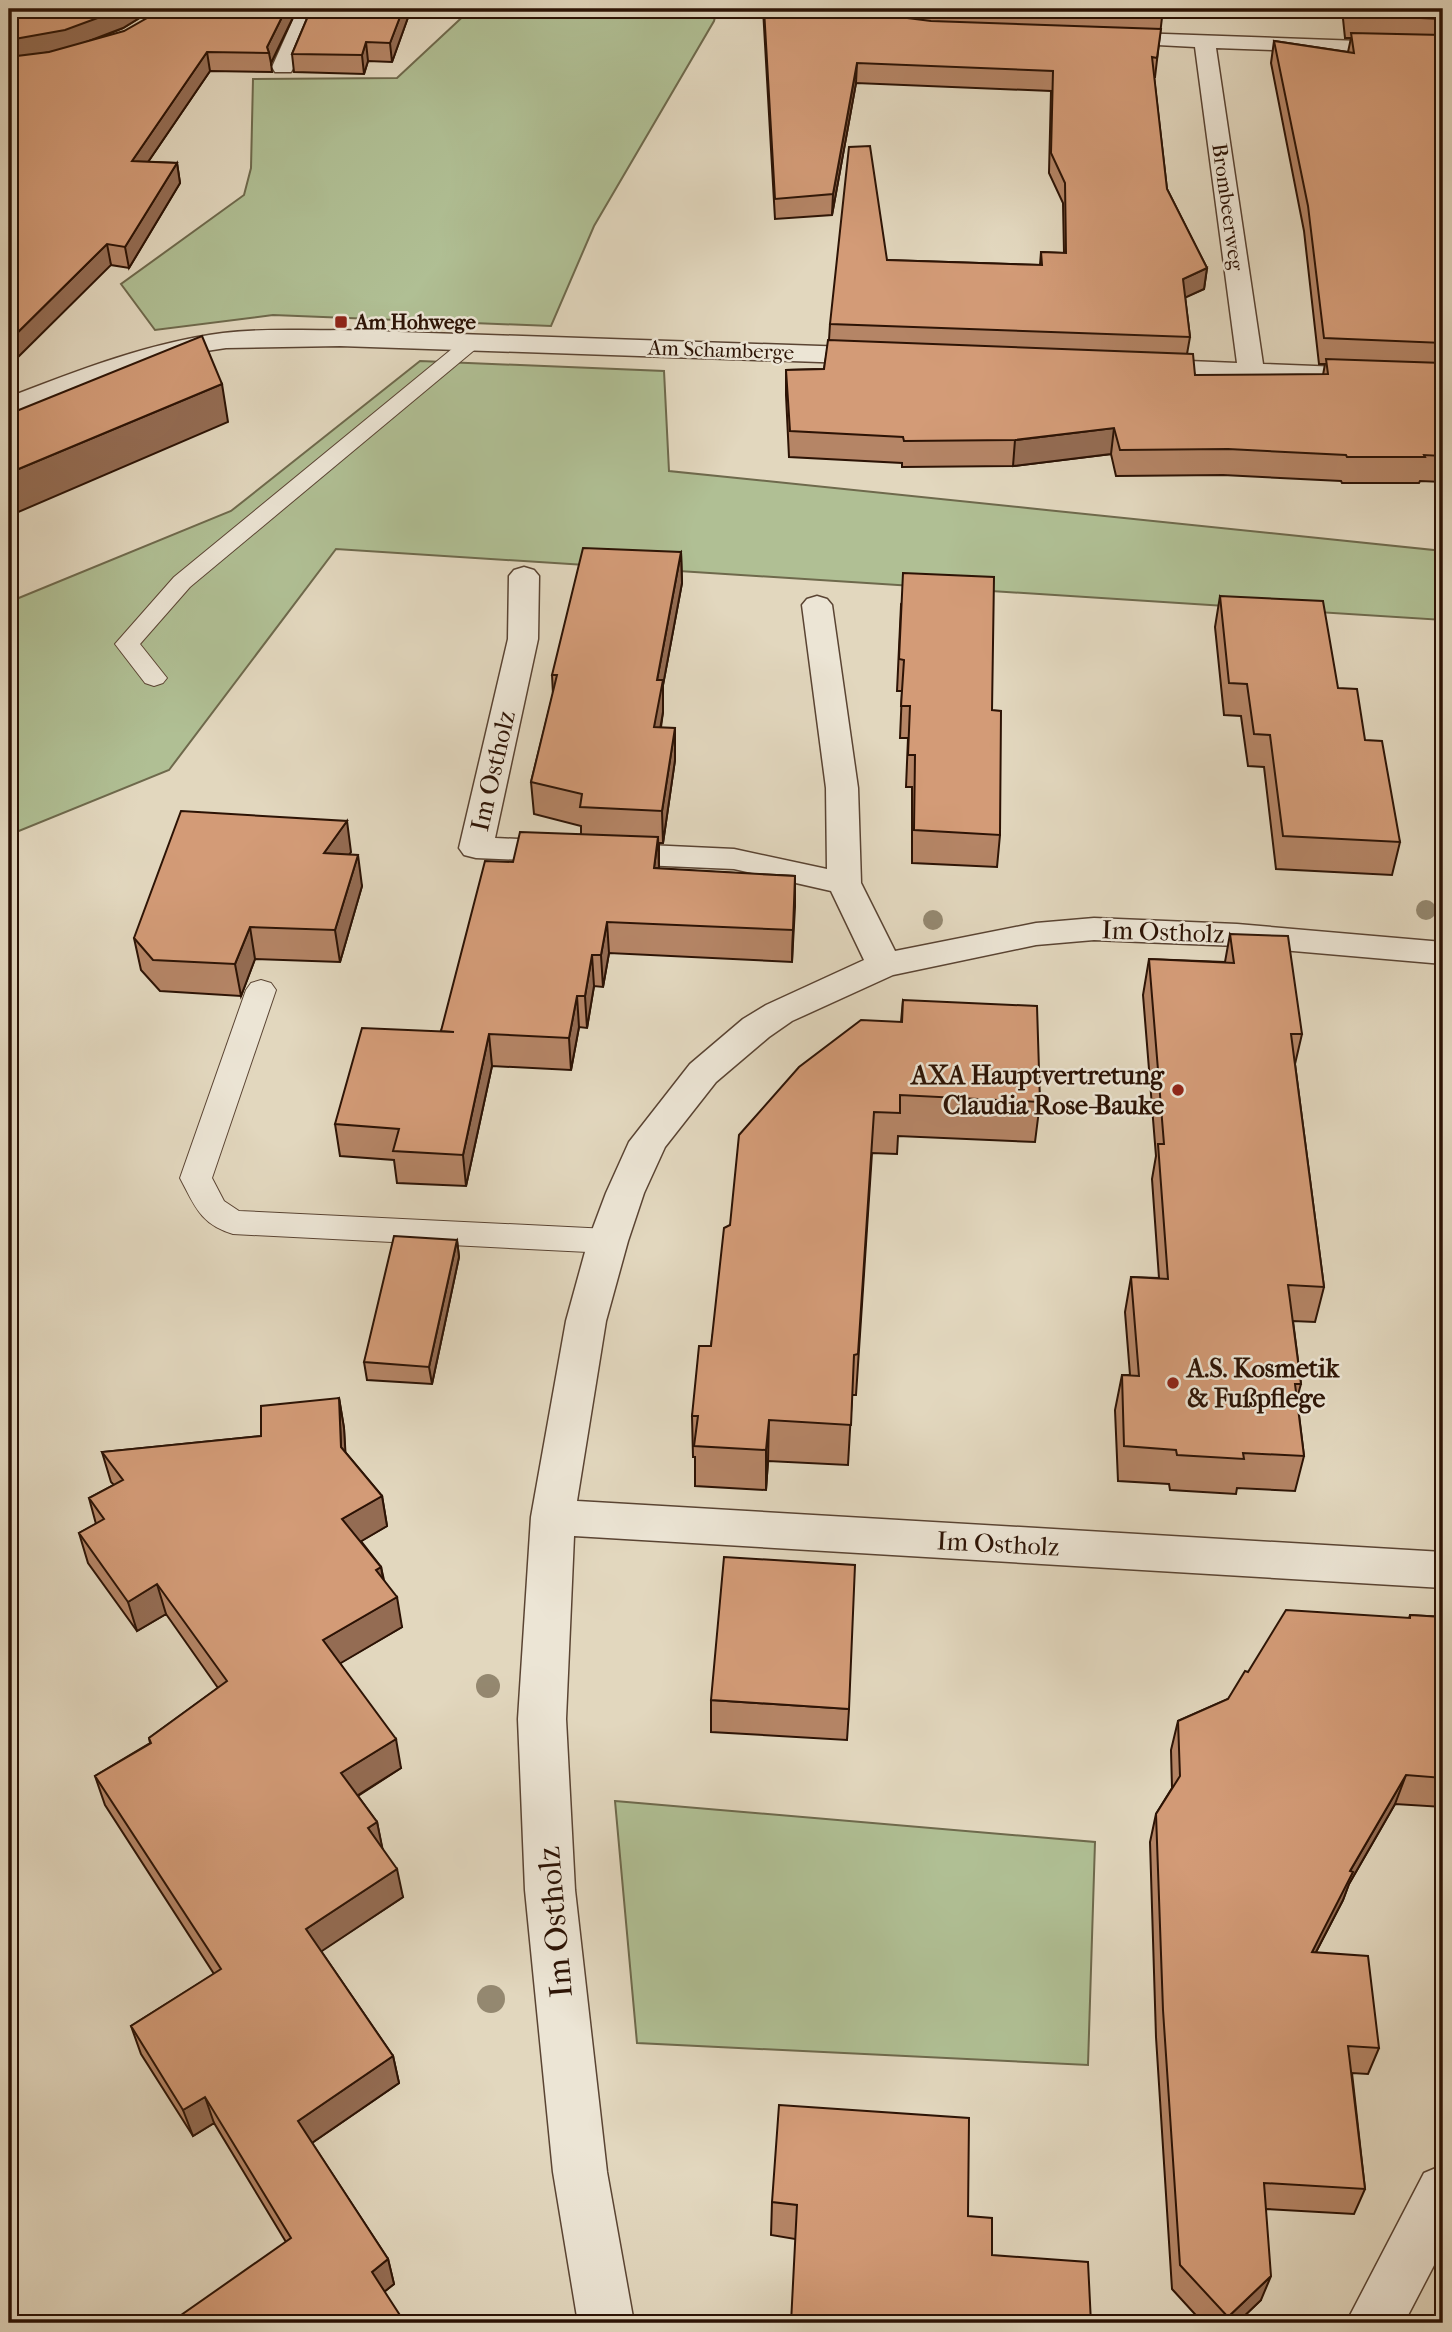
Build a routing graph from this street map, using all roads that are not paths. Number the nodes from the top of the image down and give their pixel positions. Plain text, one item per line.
1 (308, 9) edge
2 (1081, 37) edge
3 (1205, 43) junction
4 (1443, 50) edge
5 (283, 66) dead end
6 (471, 343) junction
7 (904, 358) edge
8 (1116, 366) edge
9 (1251, 371) junction
10 (1443, 379) edge
11 (9, 406) edge
12 (524, 576) dead end
13 (817, 605) dead end
14 (154, 678) dead end
15 (844, 883) junction
16 (1443, 953) edge
17 (884, 965) junction
18 (261, 990) dead end
19 (608, 1241) junction
20 (553, 1517) junction
21 (1443, 1570) edge
22 (1443, 2192) edge
23 (606, 2323) edge
24 (1374, 2323) edge

1 - 5 street
2 - 3 street
3 - 4 street
3 - 9 street, Brombeerweg
6 - 7 street, Am Schamberge
6 - 11 street, Am Schamberge
6 - 14 lane
8 - 9 street
9 - 10 street
12 - 15 street, Im Ostholz
13 - 15 street
15 - 17 street
16 - 17 street, Im Ostholz
17 - 19 street, Im Ostholz
18 - 19 lane
19 - 20 street, Im Ostholz
20 - 21 street, Im Ostholz
20 - 23 street, Im Ostholz
22 - 24 street

